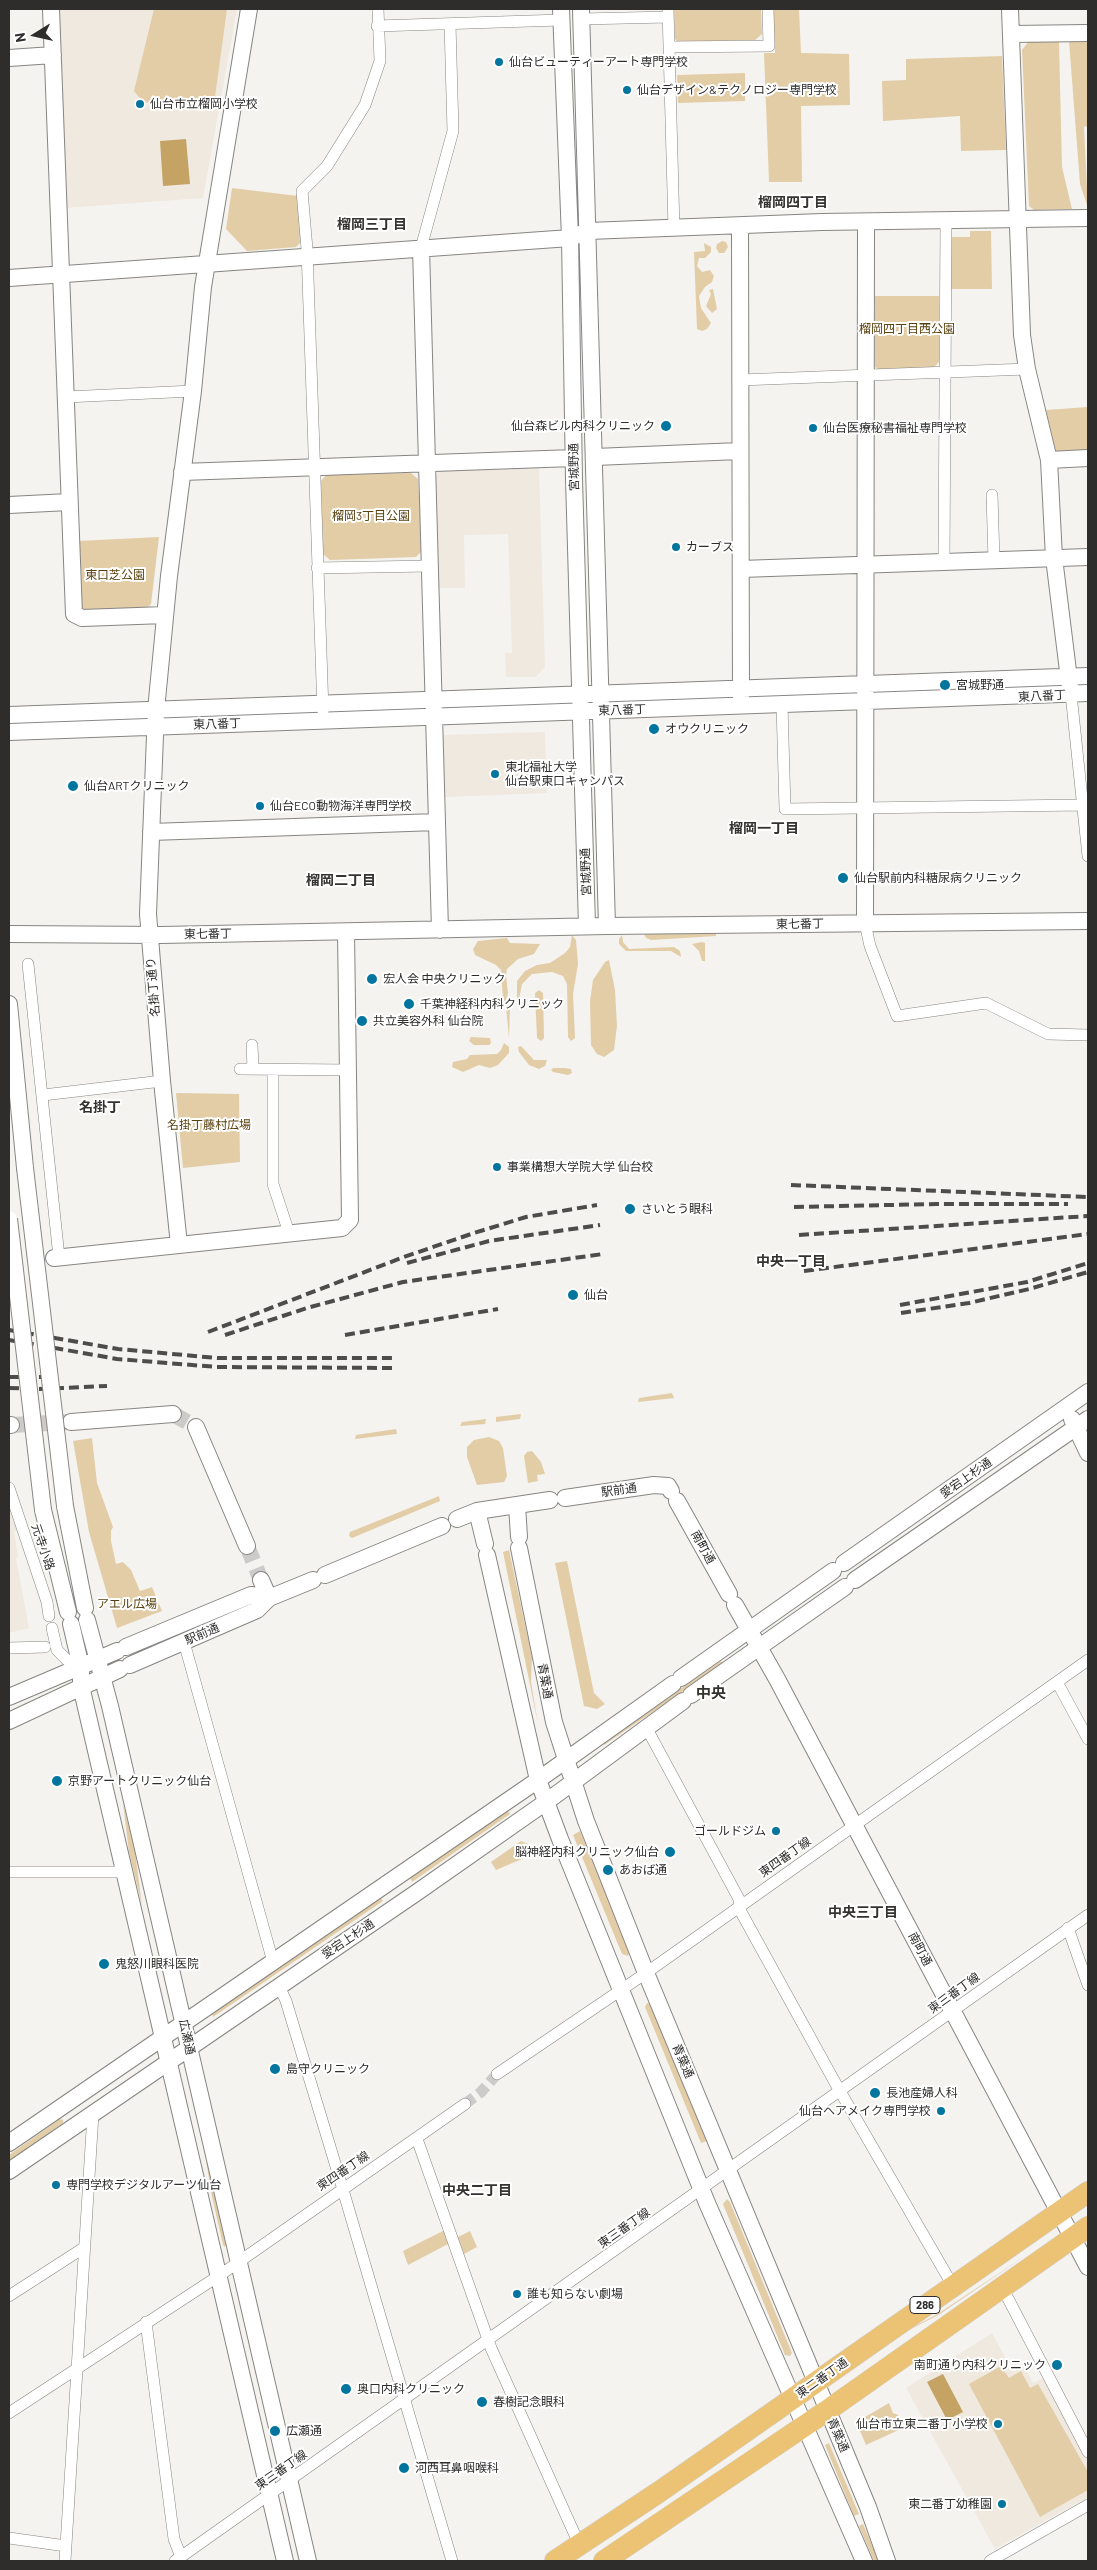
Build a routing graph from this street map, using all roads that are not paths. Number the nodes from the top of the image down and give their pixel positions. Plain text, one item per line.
1 (51, 9) edge
2 (249, 9) edge
3 (378, 9) edge
4 (768, 9) edge
5 (1010, 9) edge
6 (668, 13) edge
7 (561, 14) edge
8 (582, 14) edge
9 (450, 24) junction
10 (377, 26) junction
11 (1088, 33) edge
12 (1011, 34) junction
13 (669, 47) junction
14 (53, 56) junction
15 (9, 58) edge
16 (1088, 218) edge
17 (1018, 220) junction
18 (946, 221) junction
19 (866, 222) junction
20 (740, 227) junction
21 (674, 229) junction
22 (588, 231) junction
23 (570, 238) junction
24 (421, 248) junction
25 (307, 257) junction
26 (206, 265) junction
27 (61, 274) junction
28 (9, 278) edge
29 (1027, 369) junction
30 (944, 372) junction
31 (866, 376) junction
32 (740, 380) junction
33 (193, 392) junction
34 (66, 397) junction
35 (740, 451) junction
36 (595, 457) junction
37 (574, 458) junction
38 (1088, 458) edge
39 (1049, 460) junction
40 (426, 462) junction
41 (314, 467) junction
42 (182, 472) junction
43 (992, 495) dead end
44 (69, 502) junction
45 (9, 505) edge
46 (1088, 557) edge
47 (1054, 558) junction
48 (994, 560) junction
49 (944, 562) junction
50 (429, 566) junction
51 (864, 566) junction
52 (317, 568) junction
53 (741, 569) junction
54 (165, 615) junction
55 (1068, 676) junction
56 (1088, 676) edge
57 (864, 685) junction
58 (741, 689) junction
59 (600, 693) junction
60 (1088, 693) edge
61 (581, 694) junction
62 (1071, 694) junction
63 (433, 699) junction
64 (864, 703) junction
65 (782, 705) junction
66 (742, 706) junction
67 (156, 710) junction
68 (600, 710) junction
69 (582, 711) junction
70 (323, 712) junction
71 (9, 715) edge
72 (434, 717) junction
73 (155, 727) junction
74 (9, 732) edge
75 (1083, 805) junction
76 (865, 807) junction
77 (437, 822) junction
78 (151, 832) junction
79 (1088, 856) edge
80 (1088, 921) edge
81 (865, 922) junction
82 (587, 926) junction
83 (607, 926) junction
84 (440, 930) junction
85 (346, 932) junction
86 (9, 934) edge
87 (149, 935) junction
88 (28, 964) dead end
89 (9, 1004) edge
90 (1088, 1035) edge
91 (252, 1045) dead end
92 (253, 1068) junction
93 (240, 1069) dead end
94 (348, 1070) junction
95 (273, 1071) junction
96 (162, 1081) junction
97 (42, 1095) junction
98 (9, 1219) edge
99 (289, 1233) junction
100 (179, 1245) junction
101 (56, 1258) joint
102 (1088, 1392) edge
103 (1067, 1407) junction
104 (173, 1414) tunnel mouth
105 (71, 1422) tunnel mouth
106 (1082, 1423) edge
107 (196, 1427) tunnel mouth
108 (1088, 1453) edge
109 (9, 1488) edge
110 (674, 1496) joint
111 (517, 1505) junction
112 (477, 1511) junction
113 (457, 1519) dead end
114 (442, 1526) dead end
115 (247, 1546) tunnel mouth
116 (261, 1580) tunnel mouth
117 (269, 1598) junction
118 (49, 1616) dead end
119 (52, 1628) dead end
120 (750, 1631) junction
121 (184, 1642) junction
122 (51, 1645) junction
123 (759, 1646) junction
124 (9, 1648) edge
125 (97, 1660) junction
126 (1088, 1660) edge
127 (82, 1667) junction
128 (102, 1677) junction
129 (1058, 1682) junction
130 (81, 1686) junction
131 (9, 1697) edge
132 (9, 1720) edge
133 (646, 1727) junction
134 (1088, 1738) edge
135 (565, 1761) junction
136 (538, 1780) junction
137 (572, 1782) junction
138 (546, 1802) junction
139 (854, 1824) junction
140 (9, 1872) edge
141 (125, 1872) junction
142 (740, 1905) junction
143 (1088, 1915) edge
144 (1068, 1928) junction
145 (273, 1962) junction
146 (646, 1973) junction
147 (1088, 1985) edge
148 (278, 1986) junction
149 (620, 1990) junction
150 (953, 2011) junction
151 (184, 2023) junction
152 (163, 2038) junction
153 (189, 2048) junction
154 (170, 2062) junction
155 (498, 2074) tunnel mouth
156 (840, 2091) junction
157 (465, 2104) tunnel mouth
158 (93, 2114) junction
159 (417, 2139) junction
160 (9, 2144) edge
161 (728, 2170) junction
162 (9, 2171) edge
163 (343, 2188) junction
164 (702, 2190) junction
165 (1088, 2192) edge
166 (1059, 2212) junction
167 (1080, 2233) edge
168 (85, 2246) junction
169 (238, 2262) junction
170 (1088, 2267) edge
171 (220, 2275) junction
172 (953, 2286) junction
173 (1002, 2287) junction
174 (9, 2296) edge
175 (146, 2322) junction
176 (488, 2339) junction
177 (76, 2368) junction
178 (816, 2382) junction
179 (404, 2399) junction
180 (792, 2399) junction
181 (828, 2410) junction
182 (9, 2413) edge
183 (804, 2425) junction
184 (1088, 2452) edge
185 (289, 2481) junction
186 (269, 2495) junction
187 (1088, 2505) edge
188 (9, 2538) edge
189 (579, 2544) junction
190 (66, 2546) junction
191 (178, 2559) edge
192 (65, 2561) edge
193 (285, 2561) edge
194 (308, 2561) edge
195 (452, 2561) edge
196 (555, 2561) edge
197 (604, 2561) edge
198 (864, 2561) edge
199 (887, 2561) edge
200 (990, 2561) edge

1 - 14 street
2 - 26 street, 名掛丁通り
3 - 10 street
4 - 13 street
5 - 12 street
6 - 8 street
6 - 13 street
7 - 9 street
7 - 23 street, 宮城野通
8 - 22 street, 宮城野通
9 - 10 street
9 - 24 street
10 - 25 street
11 - 12 street
12 - 17 street
13 - 21 street
14 - 15 street
14 - 27 street
16 - 17 street
17 - 18 street
17 - 29 street
18 - 19 street
18 - 30 street
19 - 20 street
19 - 31 street
20 - 21 street
20 - 32 street
21 - 22 street
22 - 23 street
22 - 36 street, 宮城野通
23 - 24 street
23 - 37 street, 宮城野通
24 - 25 street
24 - 40 street
25 - 26 street
25 - 41 street
26 - 27 street
26 - 33 street, 名掛丁通り
27 - 28 street
27 - 34 street
29 - 30 street
29 - 39 street
30 - 31 street
30 - 49 street
31 - 32 street
31 - 51 street
32 - 35 street
33 - 34 street
33 - 42 street, 名掛丁通り
34 - 44 street
35 - 36 street
35 - 53 street
36 - 59 street, 宮城野通
37 - 40 street
37 - 61 street, 宮城野通
38 - 39 street
39 - 47 street
40 - 41 street
40 - 50 street
41 - 42 street
41 - 52 street
42 - 54 street, 名掛丁通り
43 - 48 street
44 - 45 street
44 - 54 street
46 - 47 street
47 - 48 street
47 - 55 street
48 - 49 street
49 - 51 street
50 - 52 street
50 - 63 street
51 - 53 street
51 - 57 street
52 - 70 street
53 - 58 street
54 - 67 street, 名掛丁通り
55 - 56 street, 東八番丁
55 - 57 street, 東八番丁
55 - 62 street
57 - 58 street, 東八番丁
57 - 64 street
58 - 59 street, 東八番丁
58 - 66 street
59 - 61 street, 東八番丁
59 - 68 street, 宮城野通
60 - 62 street, 東八番丁
61 - 63 street, 東八番丁
61 - 69 street, 宮城野通
62 - 64 street, 東八番丁
62 - 75 street
63 - 70 street, 東八番丁
63 - 72 street
64 - 65 street, 東八番丁
64 - 76 street
65 - 66 street, 東八番丁
65 - 76 street
66 - 68 street, 東八番丁
67 - 70 street, 東八番丁
67 - 71 street, 東八番丁
67 - 73 street, 名掛丁通り
68 - 69 street, 東八番丁
68 - 83 street, 宮城野通
69 - 72 street, 東八番丁
69 - 82 street, 宮城野通
70 - 72 street, 東八番丁
70 - 73 street, 東八番丁
72 - 77 street
73 - 74 street, 東八番丁
73 - 78 street, 名掛丁通り
75 - 76 street
75 - 79 street
76 - 81 street
77 - 78 street
77 - 84 street
78 - 87 street, 名掛丁通り
80 - 81 street, 東七番丁
81 - 83 street, 東七番丁
81 - 90 street
82 - 83 street, 東七番丁
82 - 84 street, 東七番丁
84 - 85 street, 東七番丁
85 - 87 street, 東七番丁
85 - 94 street
86 - 87 street, 東七番丁
87 - 96 street, 名掛丁通り
88 - 97 street
89 - 125 street, 広瀬通, bridge
91 - 92 street
92 - 93 street
92 - 95 street
94 - 95 street
94 - 99 street
95 - 99 street
96 - 97 street
96 - 100 street, 名掛丁通り
97 - 101 street
98 - 127 street, 広瀬通, bridge
99 - 100 street
100 - 101 street
102 - 103 street, 愛宕上杉通
103 - 106 street
103 - 120 street, 愛宕上杉通
104 - 105 street
106 - 108 street
106 - 123 street, 愛宕上杉通
107 - 115 street
109 - 118 street, 元寺小路
110 - 111 street, 駅前通
110 - 120 street, 南町通
111 - 112 street, 駅前通
111 - 135 street, 青葉通
112 - 113 street, 駅前通
112 - 136 street
114 - 117 street, 駅前通
116 - 117 street
117 - 121 street, 駅前通
117 - 125 street, 駅前通
119 - 122 street
120 - 123 street, 南町通
120 - 135 street, 愛宕上杉通
121 - 128 street, 駅前通
121 - 145 street
122 - 124 street
122 - 127 street
123 - 133 street, 愛宕上杉通
123 - 139 street, 南町通
125 - 127 street, 駅前通
125 - 128 street, 広瀬通
126 - 129 street, 東四番丁線
127 - 130 street, 広瀬通
127 - 131 street, 駅前通
128 - 130 street, 駅前通
128 - 151 street, 広瀬通
129 - 134 street
129 - 139 street, 東四番丁線
130 - 132 street, 駅前通
130 - 141 street, 広瀬通
133 - 137 street, 愛宕上杉通
133 - 142 street
135 - 136 street, 愛宕上杉通
135 - 137 street, 青葉通
136 - 138 street
136 - 145 street, 愛宕上杉通
137 - 138 street, 愛宕上杉通
137 - 146 street, 青葉通
138 - 148 street, 愛宕上杉通
138 - 149 street
139 - 142 street, 東四番丁線
139 - 150 street, 南町通
140 - 141 street
141 - 152 street, 広瀬通
142 - 146 street, 東四番丁線
142 - 156 street
143 - 144 street, 東三番丁線
144 - 147 street
144 - 150 street, 東三番丁線
145 - 151 street, 愛宕上杉通
146 - 149 street, 東四番丁線
146 - 161 street, 青葉通
148 - 153 street, 愛宕上杉通
148 - 163 street
149 - 155 street, 東四番丁線
149 - 164 street
150 - 156 street, 東三番丁線
150 - 166 street, 南町通
151 - 152 street, 愛宕上杉通
151 - 153 street, 広瀬通
152 - 154 street, 広瀬通
152 - 160 street, 愛宕上杉通
153 - 154 street, 愛宕上杉通
153 - 169 street, 広瀬通
154 - 158 street, 愛宕上杉通
154 - 171 street, 広瀬通
156 - 161 street, 東三番丁線
156 - 172 street
157 - 159 street, 東四番丁線
158 - 162 street, 愛宕上杉通
158 - 168 street
159 - 163 street, 東四番丁線
159 - 176 street
161 - 164 street, 東三番丁線
161 - 178 street, 青葉通
163 - 169 street, 東四番丁線
163 - 179 street
164 - 176 street, 東三番丁線
164 - 180 street
165 - 166 highway, 東二番丁通 / 286
166 - 167 street, 南町通
166 - 172 highway, 東二番丁通 / 286
167 - 170 street, 南町通
167 - 173 highway, 286
168 - 174 street
168 - 177 street
169 - 171 street, 東四番丁線
169 - 185 street, 広瀬通
171 - 175 street
171 - 186 street, 広瀬通
172 - 178 highway, 東二番丁通 / 286
173 - 181 highway, 286
173 - 184 street
175 - 177 street
175 - 191 street
176 - 179 street, 東三番丁線
176 - 189 street
177 - 182 street
177 - 190 street
178 - 180 highway, 東二番丁通 / 286
178 - 181 street, 青葉通
179 - 185 street, 東三番丁線
179 - 195 street
180 - 183 street
180 - 189 highway, 東二番丁通 / 286
181 - 183 highway, 286
181 - 199 street, 青葉通
183 - 197 highway, 286
183 - 198 street
185 - 186 street, 東三番丁線
185 - 194 street, 広瀬通
186 - 191 street, 東三番丁線
186 - 193 street, 広瀬通
187 - 200 street
188 - 190 street
189 - 196 highway, 東二番丁通 / 286
190 - 192 street

